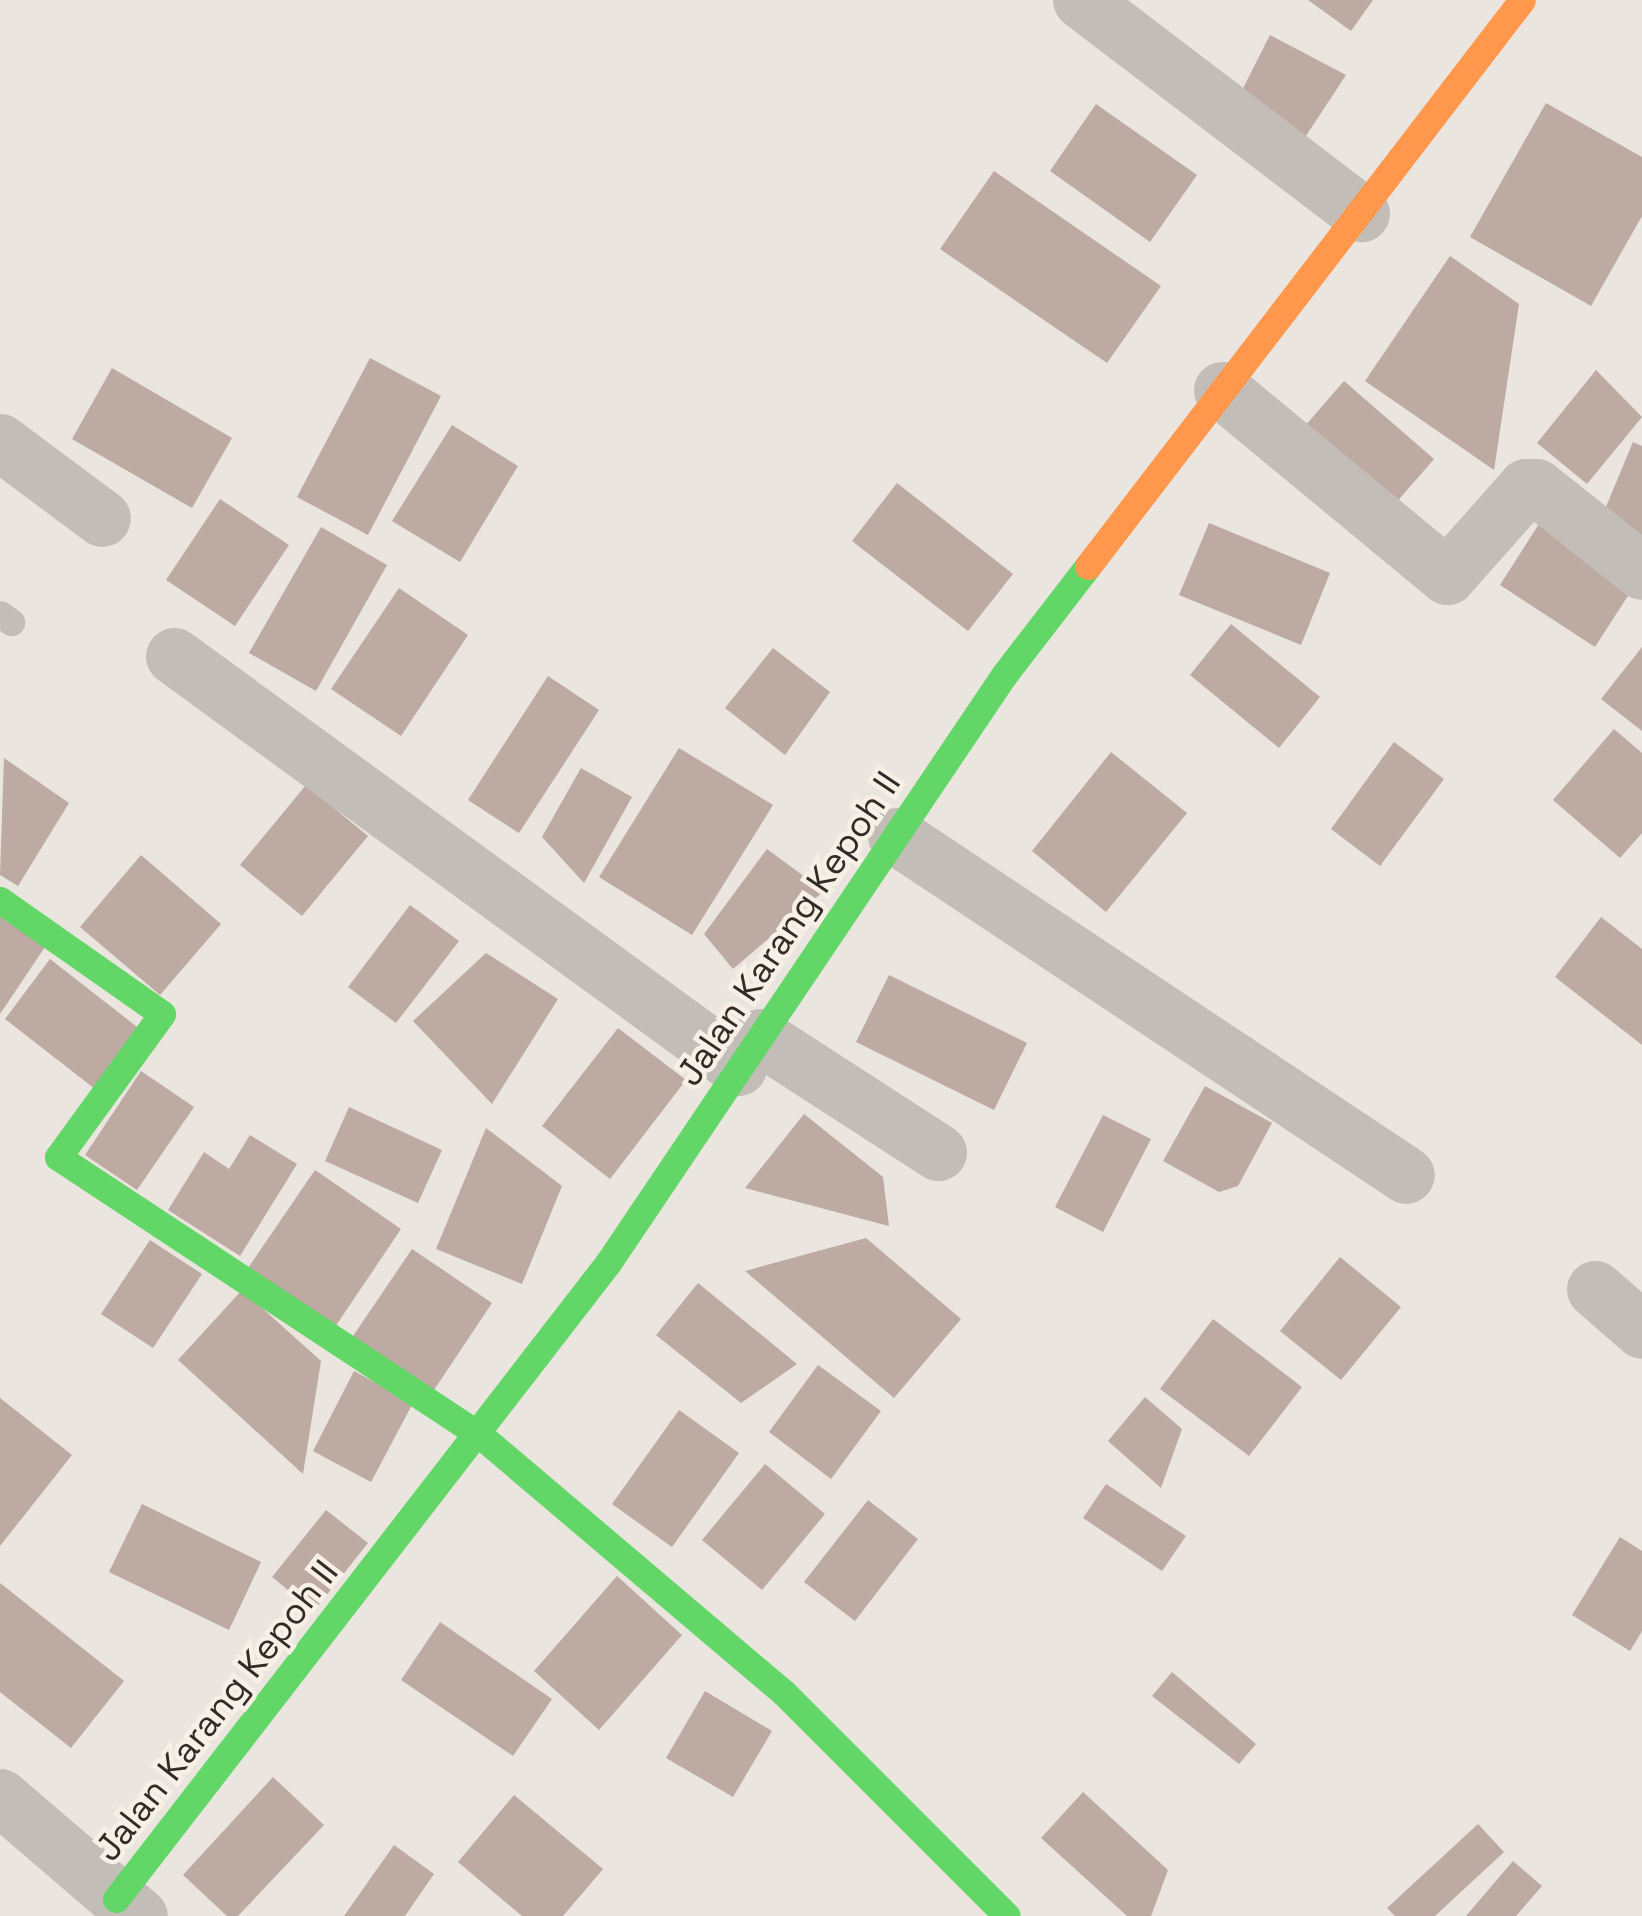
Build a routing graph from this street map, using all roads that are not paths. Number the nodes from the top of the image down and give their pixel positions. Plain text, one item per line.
1 (1081, 0) edge
2 (1522, 0) edge
3 (1360, 213) junction
4 (1222, 389) junction
5 (0, 442) edge
6 (102, 518) dead end
7 (1642, 571) edge
8 (174, 656) dead end
9 (896, 836) junction
10 (0, 900) edge
11 (749, 1052) junction
12 (938, 1152) dead end
13 (1406, 1175) dead end
14 (1595, 1289) dead end
15 (1642, 1330) edge
16 (481, 1436) junction
17 (0, 1797) edge
18 (128, 1907) edge
19 (1007, 1916) edge

1 - 3 street
2 - 3 street, Jalan Karang Kepoh II
3 - 4 street, Jalan Karang Kepoh II
4 - 7 street
4 - 9 street, Jalan Karang Kepoh II
5 - 6 street
8 - 11 street
9 - 11 street, Jalan Karang Kepoh II
9 - 13 street
10 - 16 street
11 - 12 street
11 - 16 street, Jalan Karang Kepoh II
14 - 15 street
16 - 18 street, Jalan Karang Kepoh II
16 - 19 street
17 - 18 street

